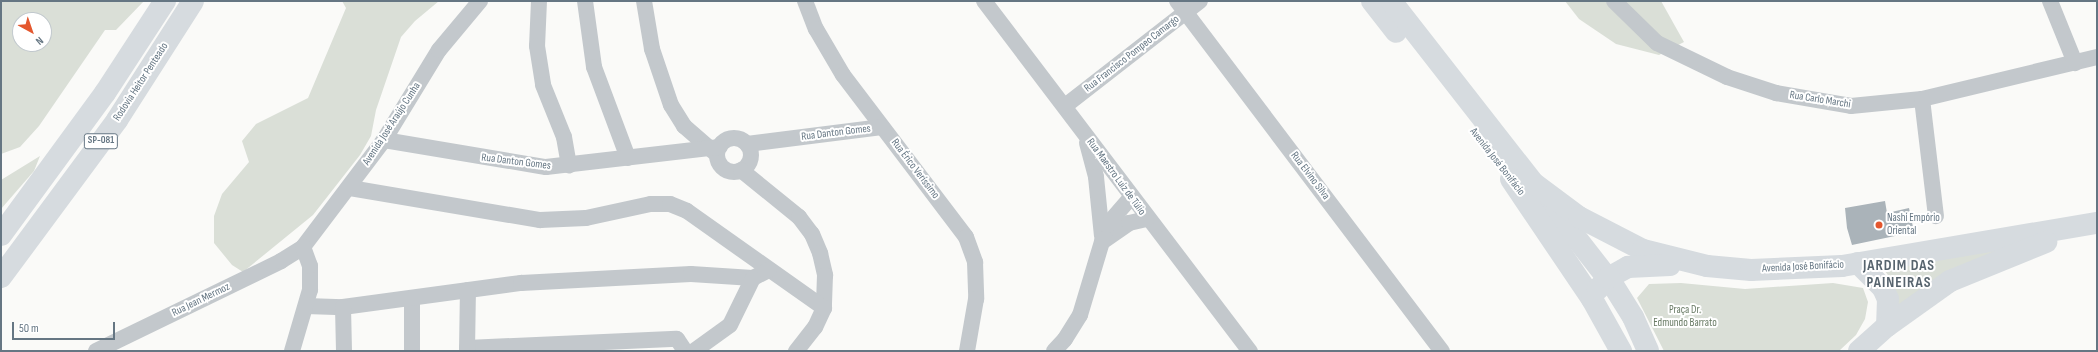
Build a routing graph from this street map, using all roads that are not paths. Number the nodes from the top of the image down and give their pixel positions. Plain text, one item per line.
1 (165, 1) edge
2 (193, 1) edge
3 (480, 1) edge
4 (539, 1) edge
5 (585, 1) edge
6 (644, 1) edge
7 (805, 1) edge
8 (984, 1) edge
9 (1200, 1) edge
10 (1372, 1) edge
11 (1392, 1) edge
12 (1614, 1) edge
13 (2050, 1) edge
14 (1181, 6) edge
15 (2097, 57) edge
16 (2075, 63) junction
17 (1922, 99) junction
18 (1065, 106) junction
19 (882, 127) junction
20 (1085, 135) junction
21 (790, 139) junction
22 (384, 140) junction
23 (747, 144) junction
24 (716, 150) junction
25 (628, 158) junction
26 (746, 165) junction
27 (569, 166) junction
28 (1528, 179) junction
29 (350, 188) junction
30 (1131, 197) junction
31 (1936, 216) dead end
32 (1147, 218) junction
33 (2097, 223) edge
34 (1, 235) edge
35 (1102, 242) junction
36 (303, 247) junction
37 (1858, 263) junction
38 (1707, 266) junction
39 (769, 270) junction
40 (1, 277) edge
41 (753, 278) junction
42 (1608, 278) junction
43 (468, 290) junction
44 (412, 298) junction
45 (1592, 299) junction
46 (306, 306) junction
47 (344, 307) junction
48 (824, 308) junction
49 (1887, 326) junction
50 (1242, 347) edge
51 (467, 349) edge
52 (96, 351) edge
53 (292, 351) edge
54 (344, 351) edge
55 (412, 351) edge
56 (685, 351) edge
57 (694, 351) edge
58 (796, 351) edge
59 (966, 351) edge
60 (1054, 351) edge
61 (1442, 351) edge
62 (1621, 351) edge
63 (1648, 351) edge
64 (1859, 351) edge

1 - 34 main road, SP-081
2 - 40 main road, Rodovia Heitor Penteado / SP-081
3 - 22 street, Avenida José Araújo Cunha
4 - 27 street
5 - 25 street
6 - 24 street
7 - 19 street, Rua Érico Veríssimo
8 - 18 street, Rua Maestro Luiz de Túlio
9 - 14 street, Rua Francisco Pompeo Camargo
10 - 45 main road, Avenida José Bonifácio
11 - 28 main road, Avenida José Bonifácio
12 - 17 street, Rua Carlo Marchi
13 - 16 street
14 - 18 street, Rua Francisco Pompeo Camargo
14 - 61 street, Rua Elvino Silva
15 - 16 street, Rua Carlo Marchi
16 - 17 street, Rua Carlo Marchi
17 - 31 street
18 - 20 street, Rua Maestro Luiz de Túlio
19 - 21 street, Rua Danton Gomes
19 - 59 street, Rua Érico Veríssimo
20 - 30 street, Rua Maestro Luiz de Túlio
20 - 35 street
21 - 23 street, Rua Danton Gomes
21 - 26 street, Rua Danton Gomes
22 - 27 street, Rua Danton Gomes
22 - 29 street, Avenida José Araújo Cunha
23 - 24 street, Rua Danton Gomes
23 - 26 street
24 - 25 street, Rua Danton Gomes
24 - 26 street
25 - 27 street, Rua Danton Gomes
26 - 48 street
28 - 38 main road, Avenida José Bonifácio
28 - 42 main road, Avenida José Bonifácio
29 - 36 street, Avenida José Araújo Cunha
29 - 39 street
30 - 32 street, Rua Maestro Luiz de Túlio
30 - 35 street
32 - 35 street
32 - 50 street, Rua Maestro Luiz de Túlio
33 - 37 main road, Avenida José Bonifácio
33 - 49 main road
35 - 60 street
36 - 46 street
36 - 52 street, Rua Jean Mermoz
37 - 38 main road, Avenida José Bonifácio
37 - 49 main road
38 - 42 main road
39 - 41 street
39 - 48 street
41 - 43 street
41 - 57 street
42 - 45 main road
42 - 63 main road, Avenida José Bonifácio
43 - 44 street
43 - 51 street
44 - 47 street
44 - 55 street
45 - 62 main road, Avenida José Bonifácio
46 - 47 street
46 - 53 street
47 - 54 street
48 - 58 street
49 - 64 main road
51 - 56 street

